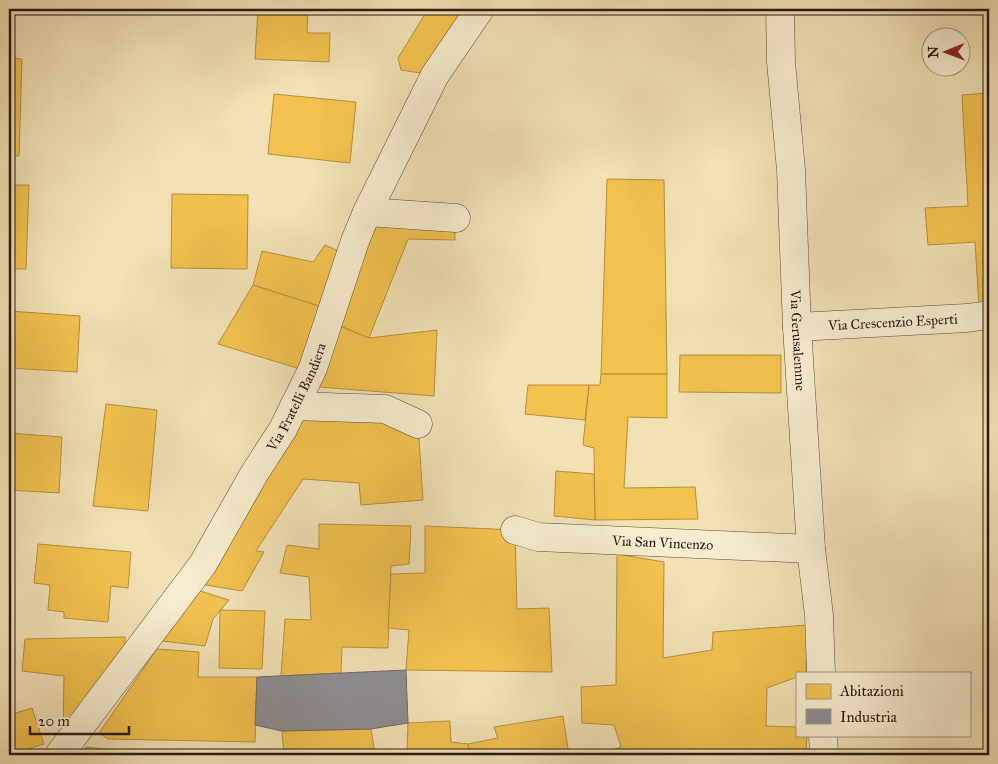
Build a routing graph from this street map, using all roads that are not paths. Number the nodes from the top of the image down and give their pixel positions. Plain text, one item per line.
1 (480, 9) edge
2 (780, 9) edge
3 (367, 212) junction
4 (456, 218) dead end
5 (989, 315) edge
6 (797, 327) junction
7 (294, 406) junction
8 (418, 424) dead end
9 (515, 530) dead end
10 (811, 549) junction
11 (821, 672) edge
12 (823, 736) edge
13 (60, 755) edge
14 (824, 755) edge

1 - 3 street, Via Fratelli Bandiera
2 - 6 street, Via Gerusalemme
3 - 4 street
3 - 7 street, Via Fratelli Bandiera
5 - 6 street, Via Crescenzio Esperti
6 - 10 street, Via Gerusalemme
7 - 8 street
7 - 13 street, Via Fratelli Bandiera
9 - 10 street, Via San Vincenzo
10 - 11 street, Via Gerusalemme
12 - 14 street

